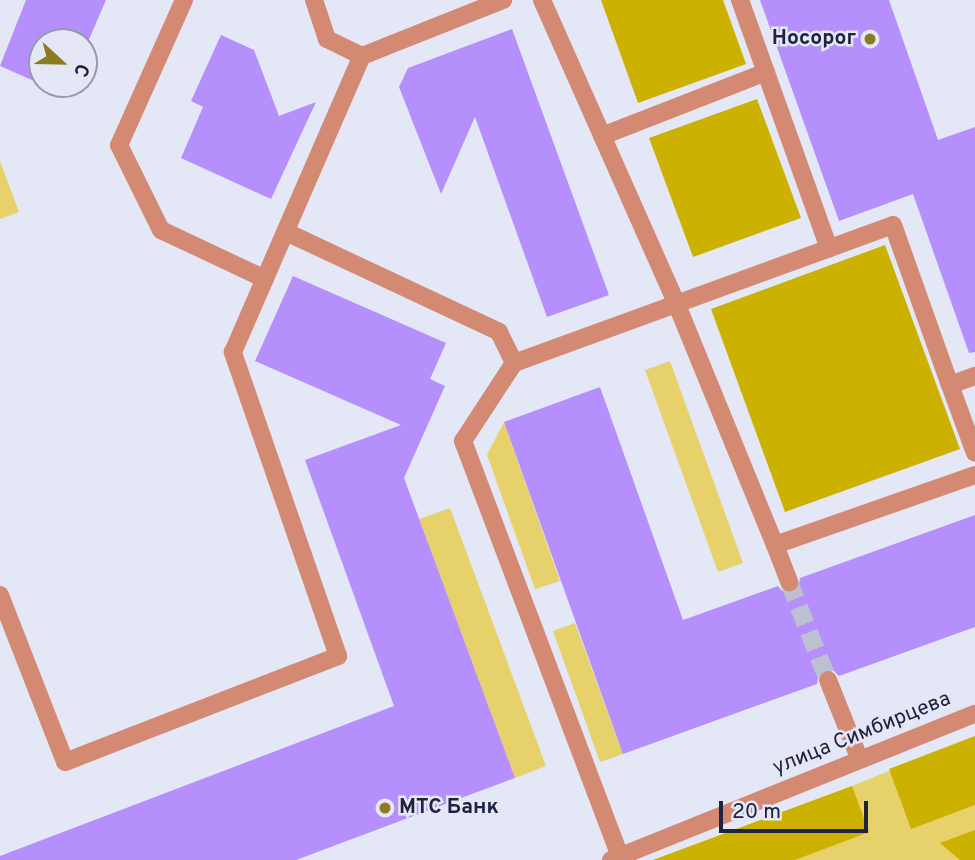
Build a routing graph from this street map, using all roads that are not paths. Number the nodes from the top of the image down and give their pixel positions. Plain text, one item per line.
1 (184, 0) edge
2 (314, 0) edge
3 (503, 0) edge
4 (542, 0) edge
5 (740, 0) edge
6 (362, 56) junction
7 (766, 72) junction
8 (602, 136) junction
9 (286, 232) junction
10 (829, 249) junction
11 (265, 279) junction
12 (677, 305) junction
13 (514, 363) junction
14 (975, 376) edge
15 (950, 385) junction
16 (975, 453) edge
17 (975, 475) edge
18 (775, 545) junction
19 (789, 582) tunnel mouth
20 (0, 595) edge
21 (828, 680) tunnel mouth
22 (975, 713) edge
23 (859, 758) junction
24 (615, 858) edge

1 - 11 street
2 - 6 street
3 - 6 street
4 - 8 street
5 - 7 street
6 - 9 street
7 - 8 street
7 - 10 street
8 - 12 street
9 - 11 street
9 - 13 street
10 - 12 street
10 - 15 street
11 - 20 street
12 - 13 street
12 - 18 street
13 - 24 street
14 - 15 street
15 - 16 street
17 - 18 street
18 - 19 street
21 - 23 street
22 - 23 street, улица Симбирцева
23 - 24 street, улица Симбирцева

